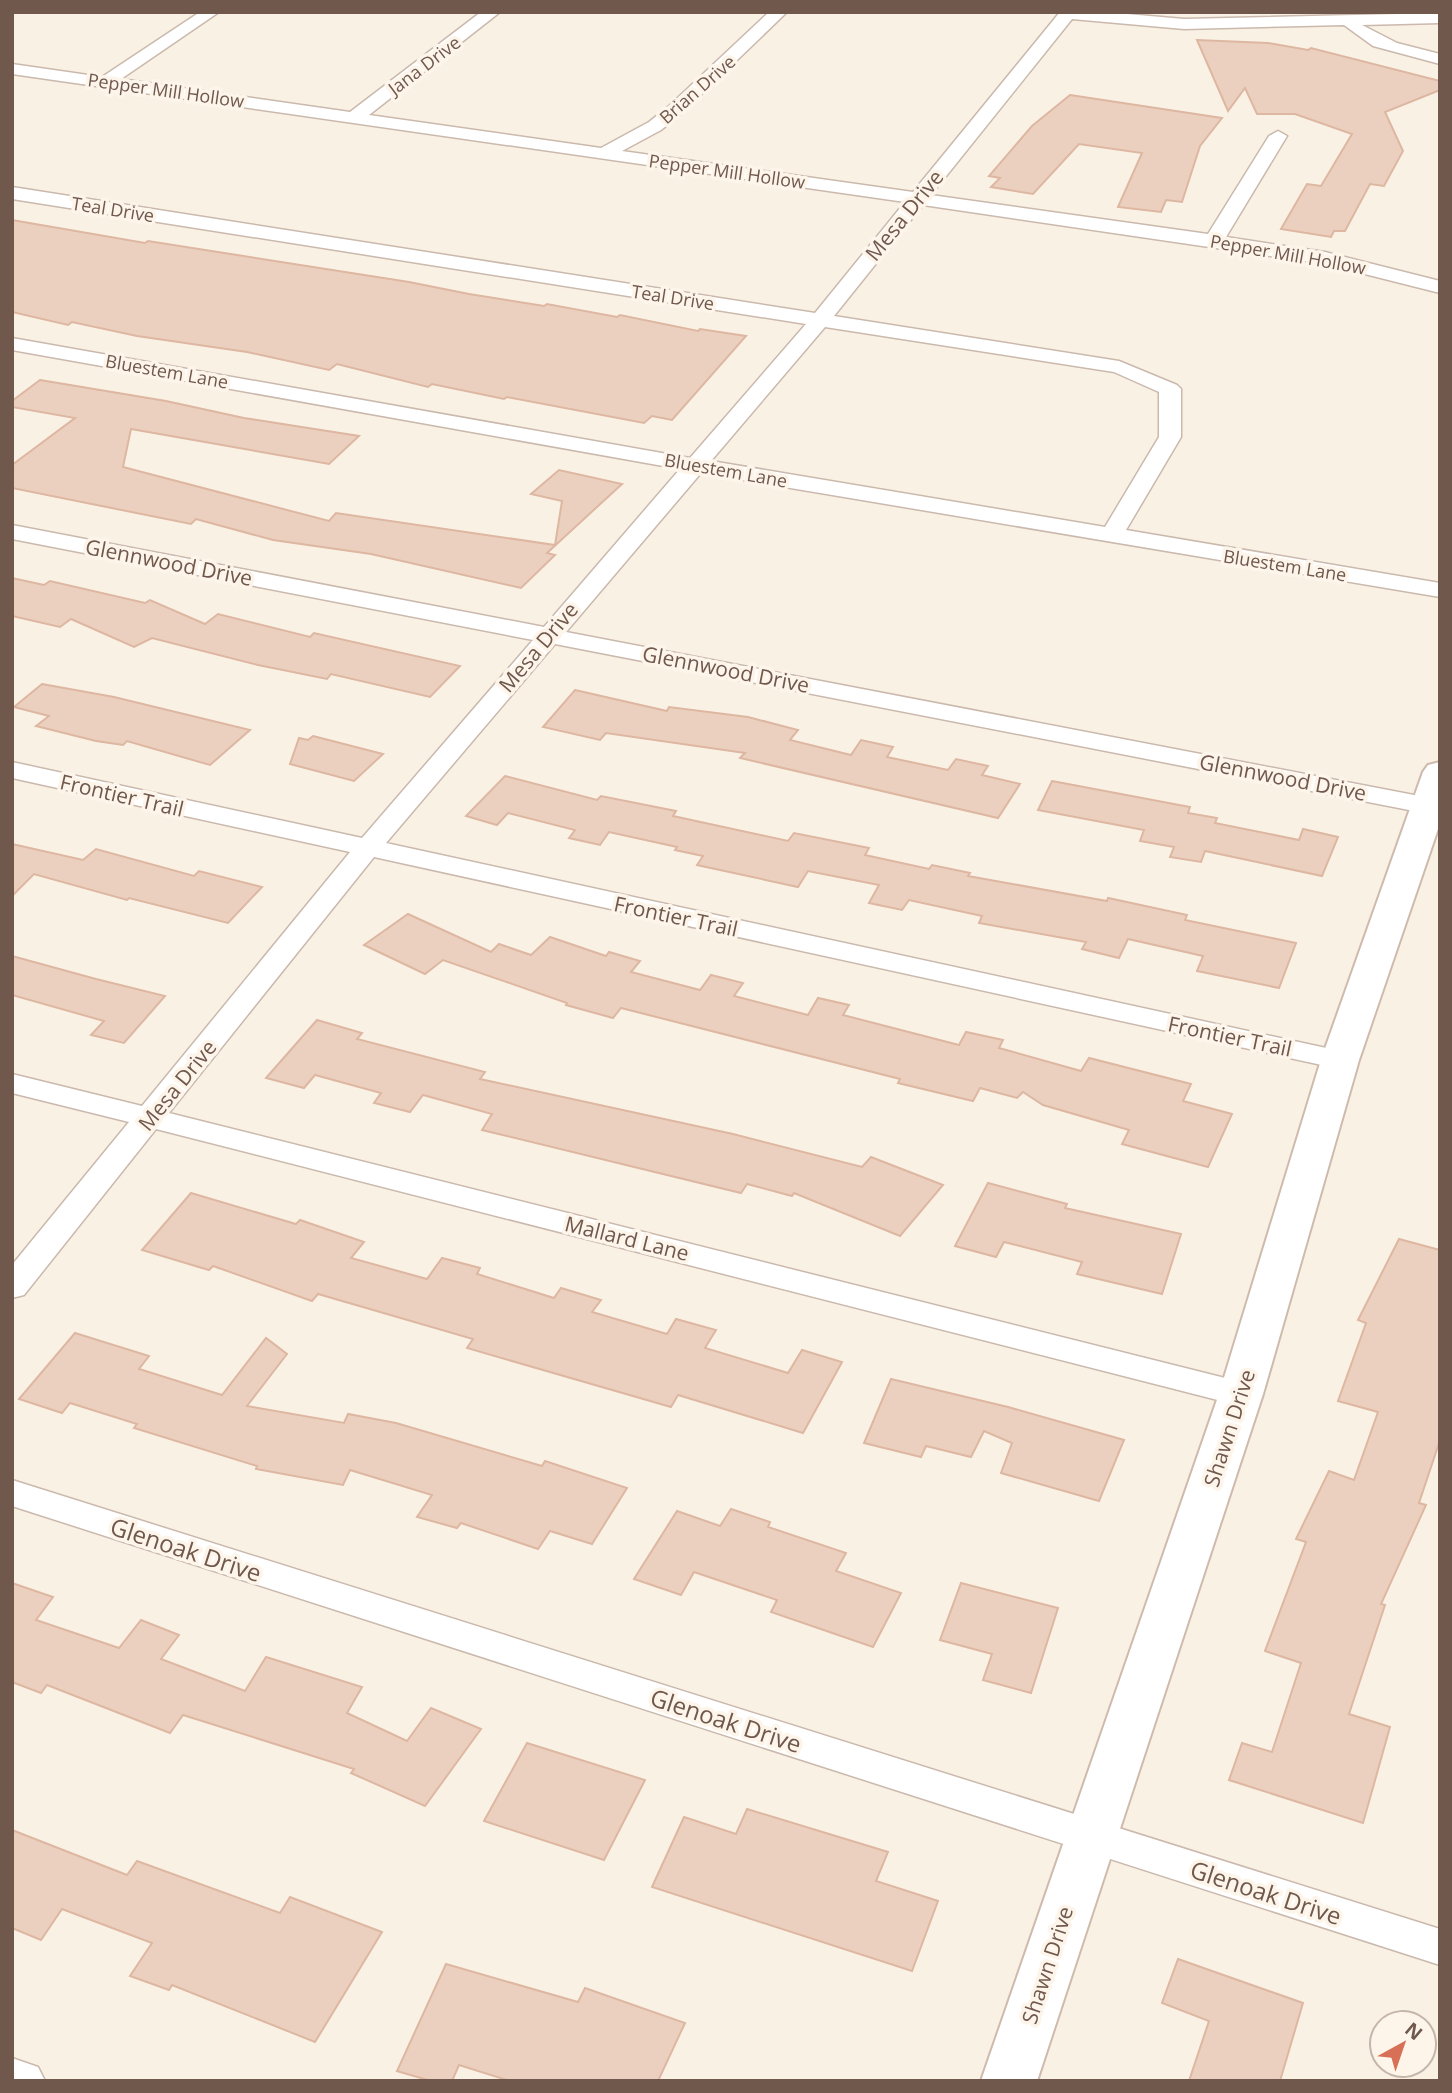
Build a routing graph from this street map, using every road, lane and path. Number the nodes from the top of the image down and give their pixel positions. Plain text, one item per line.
1 (211, 12) edge
2 (492, 12) edge
3 (779, 12) edge
4 (1068, 13) edge
5 (1440, 18) edge
6 (1349, 21) junction
7 (1440, 59) edge
8 (12, 69) edge
9 (106, 82) junction
10 (355, 117) junction
11 (1278, 136) dead end
12 (605, 153) junction
13 (12, 194) edge
14 (917, 198) junction
15 (1214, 241) junction
16 (1440, 286) edge
17 (820, 320) junction
18 (12, 344) edge
19 (695, 465) junction
20 (12, 533) edge
21 (1111, 536) junction
22 (1440, 590) edge
23 (548, 635) junction
24 (12, 770) edge
25 (1436, 795) edge
26 (367, 849) junction
27 (1340, 1060) junction
28 (12, 1083) edge
29 (151, 1118) junction
30 (12, 1287) edge
31 (1241, 1394) junction
32 (12, 1493) edge
33 (1090, 1836) junction
34 (1440, 1947) edge
35 (12, 2077) edge
36 (23, 2081) edge
37 (1009, 2081) edge

1 - 9 street
2 - 10 street, Jana Drive
3 - 12 street, Brian Drive
4 - 6 street
4 - 14 street, Mesa Drive
5 - 6 street
6 - 7 street
8 - 9 street, Pepper Mill Hollow
9 - 10 street, Pepper Mill Hollow
10 - 12 street, Pepper Mill Hollow
11 - 15 street
12 - 14 street, Pepper Mill Hollow
13 - 17 street, Teal Drive
14 - 15 street, Pepper Mill Hollow
14 - 17 street, Mesa Drive
15 - 16 street, Pepper Mill Hollow
17 - 19 street, Mesa Drive
17 - 21 street, Teal Drive
18 - 19 street, Bluestem Lane
19 - 21 street, Bluestem Lane
19 - 23 street, Mesa Drive
20 - 23 street, Glennwood Drive
21 - 22 street, Bluestem Lane
23 - 25 street, Glennwood Drive
23 - 26 street, Mesa Drive
24 - 26 street, Frontier Trail
25 - 27 street, Shawn Drive
26 - 27 street, Frontier Trail
26 - 29 street, Mesa Drive
27 - 31 street, Shawn Drive
28 - 29 street, Mallard Lane
29 - 30 street, Mesa Drive
29 - 31 street, Mallard Lane
31 - 33 street, Shawn Drive
32 - 33 street, Glenoak Drive
33 - 34 street, Glenoak Drive
33 - 37 street, Shawn Drive
35 - 36 street

